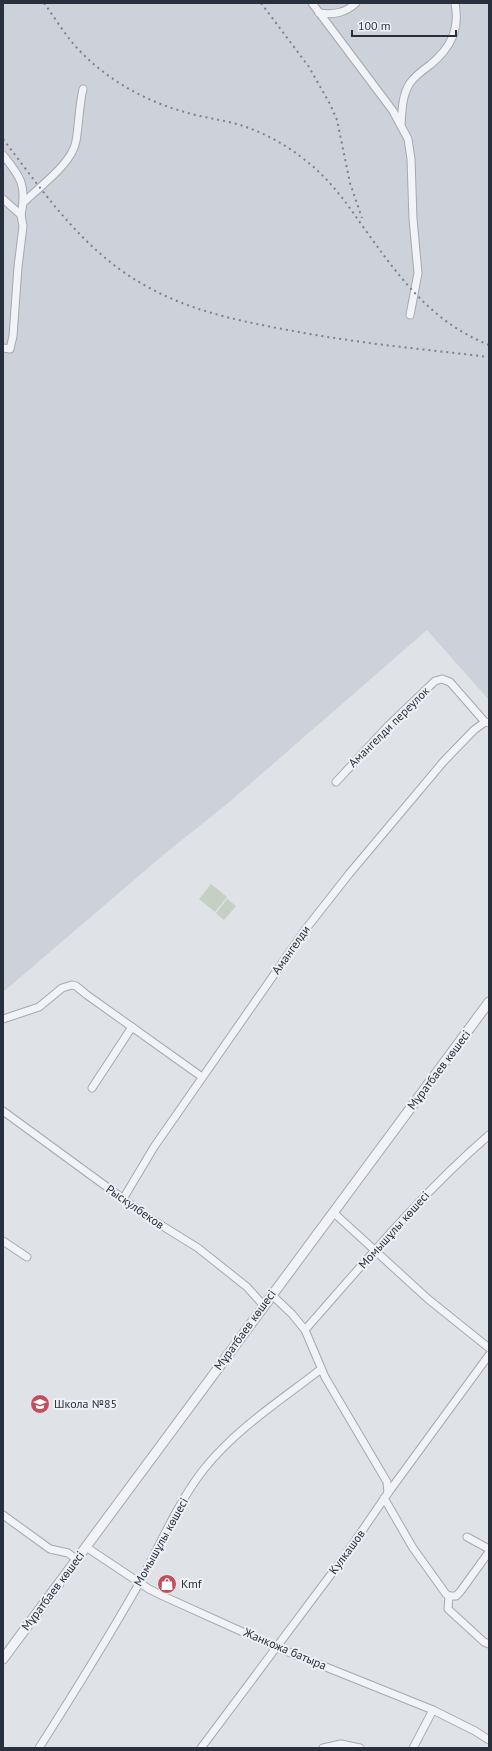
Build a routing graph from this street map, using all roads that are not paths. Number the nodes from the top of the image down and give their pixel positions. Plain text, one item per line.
1 (312, 3) edge
2 (356, 3) edge
3 (455, 3) edge
4 (319, 13) junction
5 (83, 89) dead end
6 (401, 126) junction
7 (3, 155) edge
8 (3, 198) edge
9 (24, 202) junction
10 (21, 215) junction
11 (410, 315) dead end
12 (3, 348) edge
13 (487, 723) edge
14 (336, 782) dead end
15 (489, 1002) edge
16 (3, 1019) edge
17 (132, 1027) junction
18 (202, 1077) junction
19 (92, 1088) dead end
20 (3, 1111) edge
21 (489, 1135) edge
22 (123, 1199) junction
23 (334, 1213) junction
24 (3, 1241) edge
25 (375, 1251) junction
26 (27, 1256) dead end
27 (272, 1295) junction
28 (264, 1306) junction
29 (305, 1330) junction
30 (489, 1348) edge
31 (489, 1355) edge
32 (321, 1369) junction
33 (386, 1496) junction
34 (3, 1515) edge
35 (467, 1537) dead end
36 (86, 1547) junction
37 (489, 1549) edge
38 (489, 1552) edge
39 (76, 1560) junction
40 (139, 1582) junction
41 (449, 1596) junction
42 (487, 1641) edge
43 (276, 1647) junction
44 (3, 1659) edge
45 (434, 1710) junction
46 (489, 1740) edge
47 (39, 1748) edge
48 (201, 1748) edge
49 (323, 1748) edge
50 (360, 1748) edge
51 (414, 1748) edge

1 - 4 street
2 - 4 street
3 - 6 street
4 - 6 street
5 - 9 street
6 - 11 street
7 - 9 street
8 - 10 street
9 - 10 street
10 - 12 street
13 - 14 street, Амангелди переулок
13 - 18 street, Амангелди
15 - 23 street, Мұратбаев көшесі
16 - 17 street
17 - 18 street
17 - 19 street
18 - 22 street, Амангелди
20 - 22 street, Рыскулбеков
21 - 25 street, Момышұлы көшесі
22 - 28 street, Рыскулбеков
23 - 25 street
23 - 27 street, Мұратбаев көшесі
24 - 26 street
25 - 29 street, Момышұлы көшесі
25 - 30 street
27 - 28 street, Мұратбаев көшесі
27 - 29 street
28 - 36 street, Мұратбаев көшесі
29 - 32 street
31 - 33 street, Кулкашов
32 - 33 street
32 - 40 street, Момышұлы көшесі
33 - 41 street
33 - 43 street, Кулкашов
34 - 39 street
35 - 37 street
36 - 39 street, Мұратбаев көшесі
36 - 40 street, Жанкожа батыра
38 - 41 street
39 - 44 street, Мұратбаев көшесі
40 - 43 street, Жанкожа батыра
40 - 47 street, Момышұлы көшесі
41 - 42 street
43 - 45 street, Жанкожа батыра
43 - 48 street, Кулкашов
45 - 46 street, Жанкожа батыра
45 - 51 street
49 - 50 street

